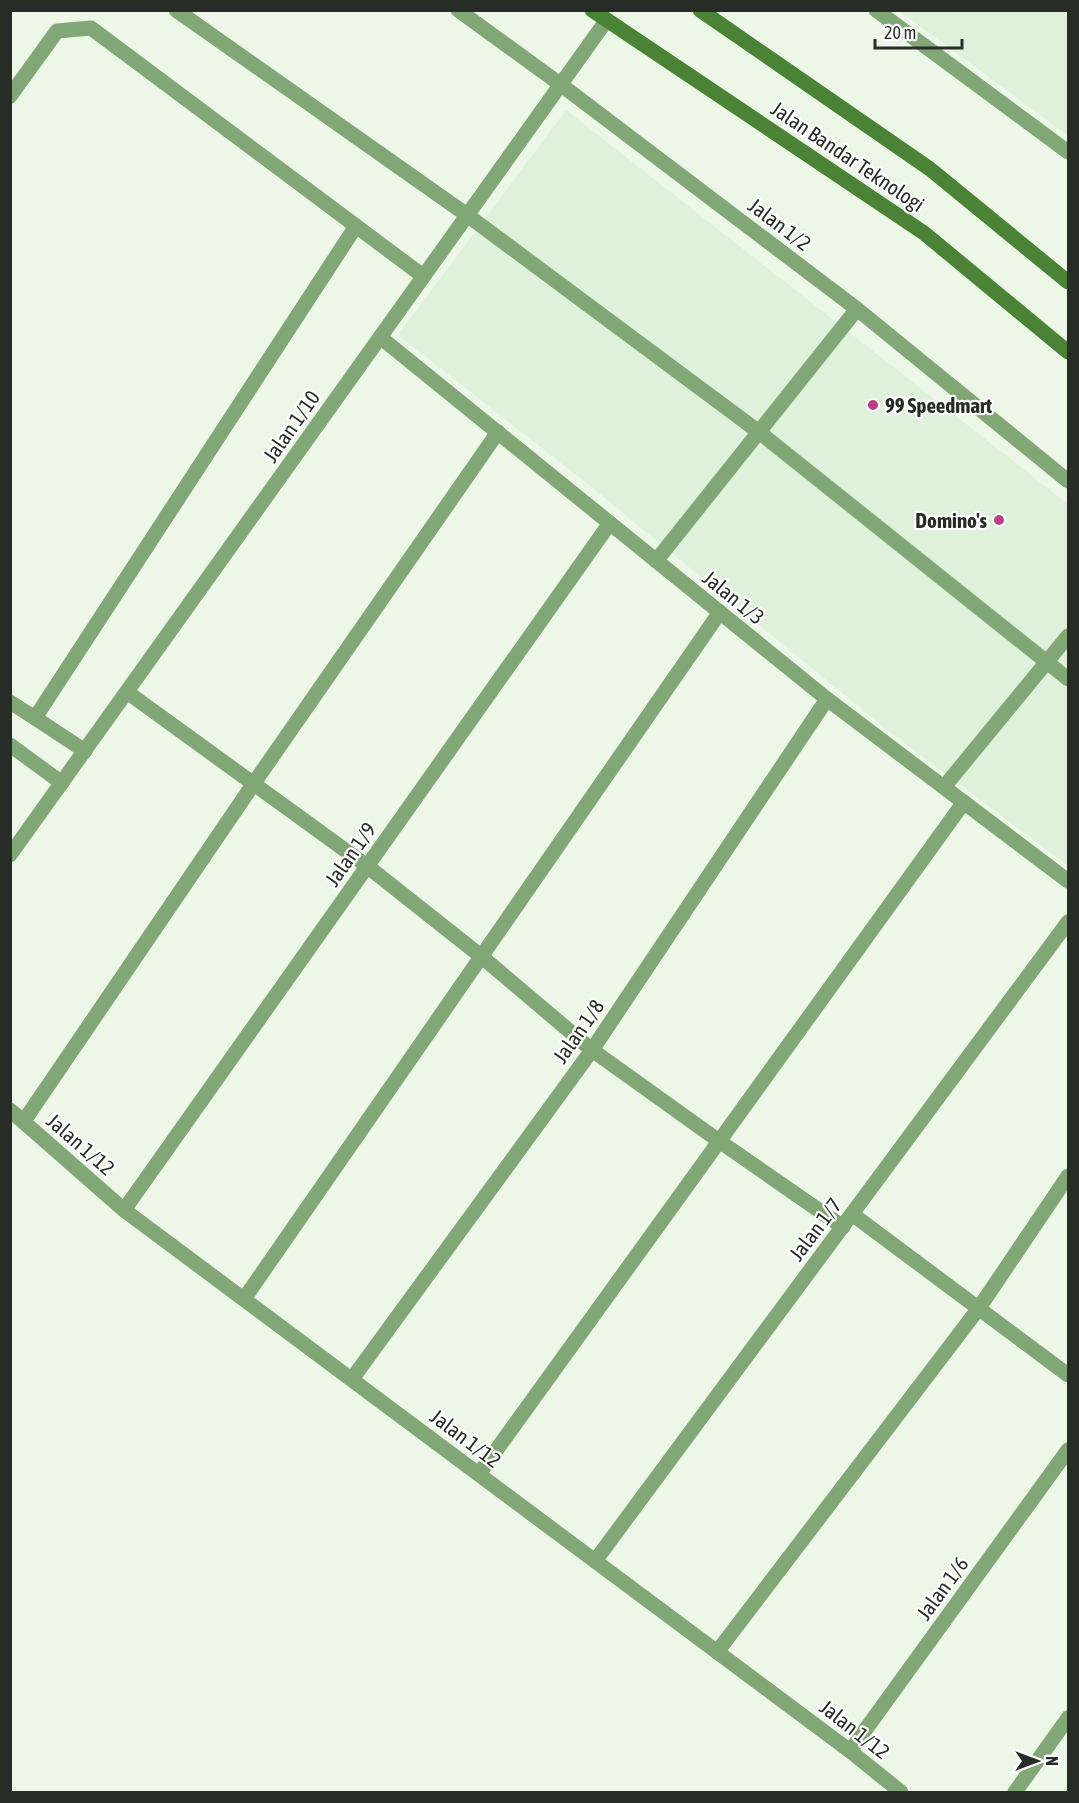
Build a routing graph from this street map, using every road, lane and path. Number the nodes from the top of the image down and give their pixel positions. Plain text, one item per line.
1 (176, 10) edge
2 (458, 10) edge
3 (592, 10) edge
4 (700, 10) edge
5 (876, 10) edge
6 (609, 16) edge
7 (560, 84) junction
8 (10, 96) edge
9 (1068, 153) edge
10 (467, 215) junction
11 (356, 226) junction
12 (423, 276) junction
13 (1068, 282) edge
14 (857, 309) junction
15 (380, 337) junction
16 (1068, 352) edge
17 (498, 432) junction
18 (759, 432) junction
19 (1068, 481) edge
20 (610, 523) junction
21 (656, 561) junction
22 (720, 612) junction
23 (1068, 636) edge
24 (1048, 661) junction
25 (1068, 679) edge
26 (127, 692) junction
27 (827, 699) junction
28 (10, 702) edge
29 (35, 718) junction
30 (10, 745) edge
31 (85, 751) junction
32 (62, 783) junction
33 (254, 783) junction
34 (944, 788) junction
35 (964, 802) junction
36 (10, 855) edge
37 (368, 866) junction
38 (1068, 881) edge
39 (1068, 922) edge
40 (482, 957) junction
41 (592, 1050) junction
42 (10, 1110) edge
43 (24, 1121) junction
44 (719, 1141) junction
45 (1068, 1176) edge
46 (124, 1210) junction
47 (852, 1214) junction
48 (843, 1227) junction
49 (244, 1299) junction
50 (979, 1308) junction
51 (1068, 1375) edge
52 (352, 1379) junction
53 (1068, 1450) edge
54 (479, 1474) junction
55 (596, 1561) junction
56 (717, 1652) junction
57 (1068, 1718) edge
58 (850, 1751) junction
59 (902, 1792) edge
60 (1015, 1792) edge

1 - 10 street
2 - 7 street, Jalan 1/2
3 - 6 street, Jalan Bandar Teknologi
4 - 13 street, Jalan Bandar Teknologi
5 - 9 street
6 - 7 street, Jalan 1/10
6 - 16 street, Jalan Bandar Teknologi
7 - 10 street, Jalan 1/10
7 - 14 street, Jalan 1/2
8 - 11 street
10 - 12 street, Jalan 1/10
10 - 18 street
11 - 12 street
11 - 29 street
12 - 15 street, Jalan 1/10
14 - 18 street
14 - 19 street, Jalan 1/2
15 - 17 street, Jalan 1/3
15 - 26 street, Jalan 1/10
17 - 20 street, Jalan 1/3
17 - 33 street
18 - 21 street
18 - 24 street
20 - 21 street, Jalan 1/3
20 - 37 street, Jalan 1/9
21 - 22 street, Jalan 1/3
22 - 27 street, Jalan 1/3
22 - 40 street
23 - 24 street
24 - 25 street
24 - 34 street
26 - 31 street, Jalan 1/10
26 - 33 street
27 - 34 street, Jalan 1/3
27 - 41 street, Jalan 1/8
28 - 29 street
29 - 31 street
30 - 32 street
31 - 32 street, Jalan 1/10
32 - 36 street, Jalan 1/10
33 - 37 street
33 - 43 street
34 - 35 street, Jalan 1/3
35 - 38 street, Jalan 1/3
35 - 44 street
37 - 40 street
37 - 46 street, Jalan 1/9
39 - 47 street, Jalan 1/7
40 - 41 street
40 - 49 street
41 - 44 street
41 - 52 street, Jalan 1/8
42 - 43 street, Jalan 1/12
43 - 46 street, Jalan 1/12
44 - 48 street
44 - 54 street
45 - 50 street
46 - 49 street, Jalan 1/12
47 - 48 street, Jalan 1/7
47 - 50 street
48 - 55 street, Jalan 1/7
49 - 52 street, Jalan 1/12
50 - 51 street
50 - 56 street
52 - 54 street, Jalan 1/12
53 - 58 street, Jalan 1/6
54 - 55 street, Jalan 1/12
55 - 56 street, Jalan 1/12
56 - 58 street, Jalan 1/12
57 - 60 street
58 - 59 street, Jalan 1/12

